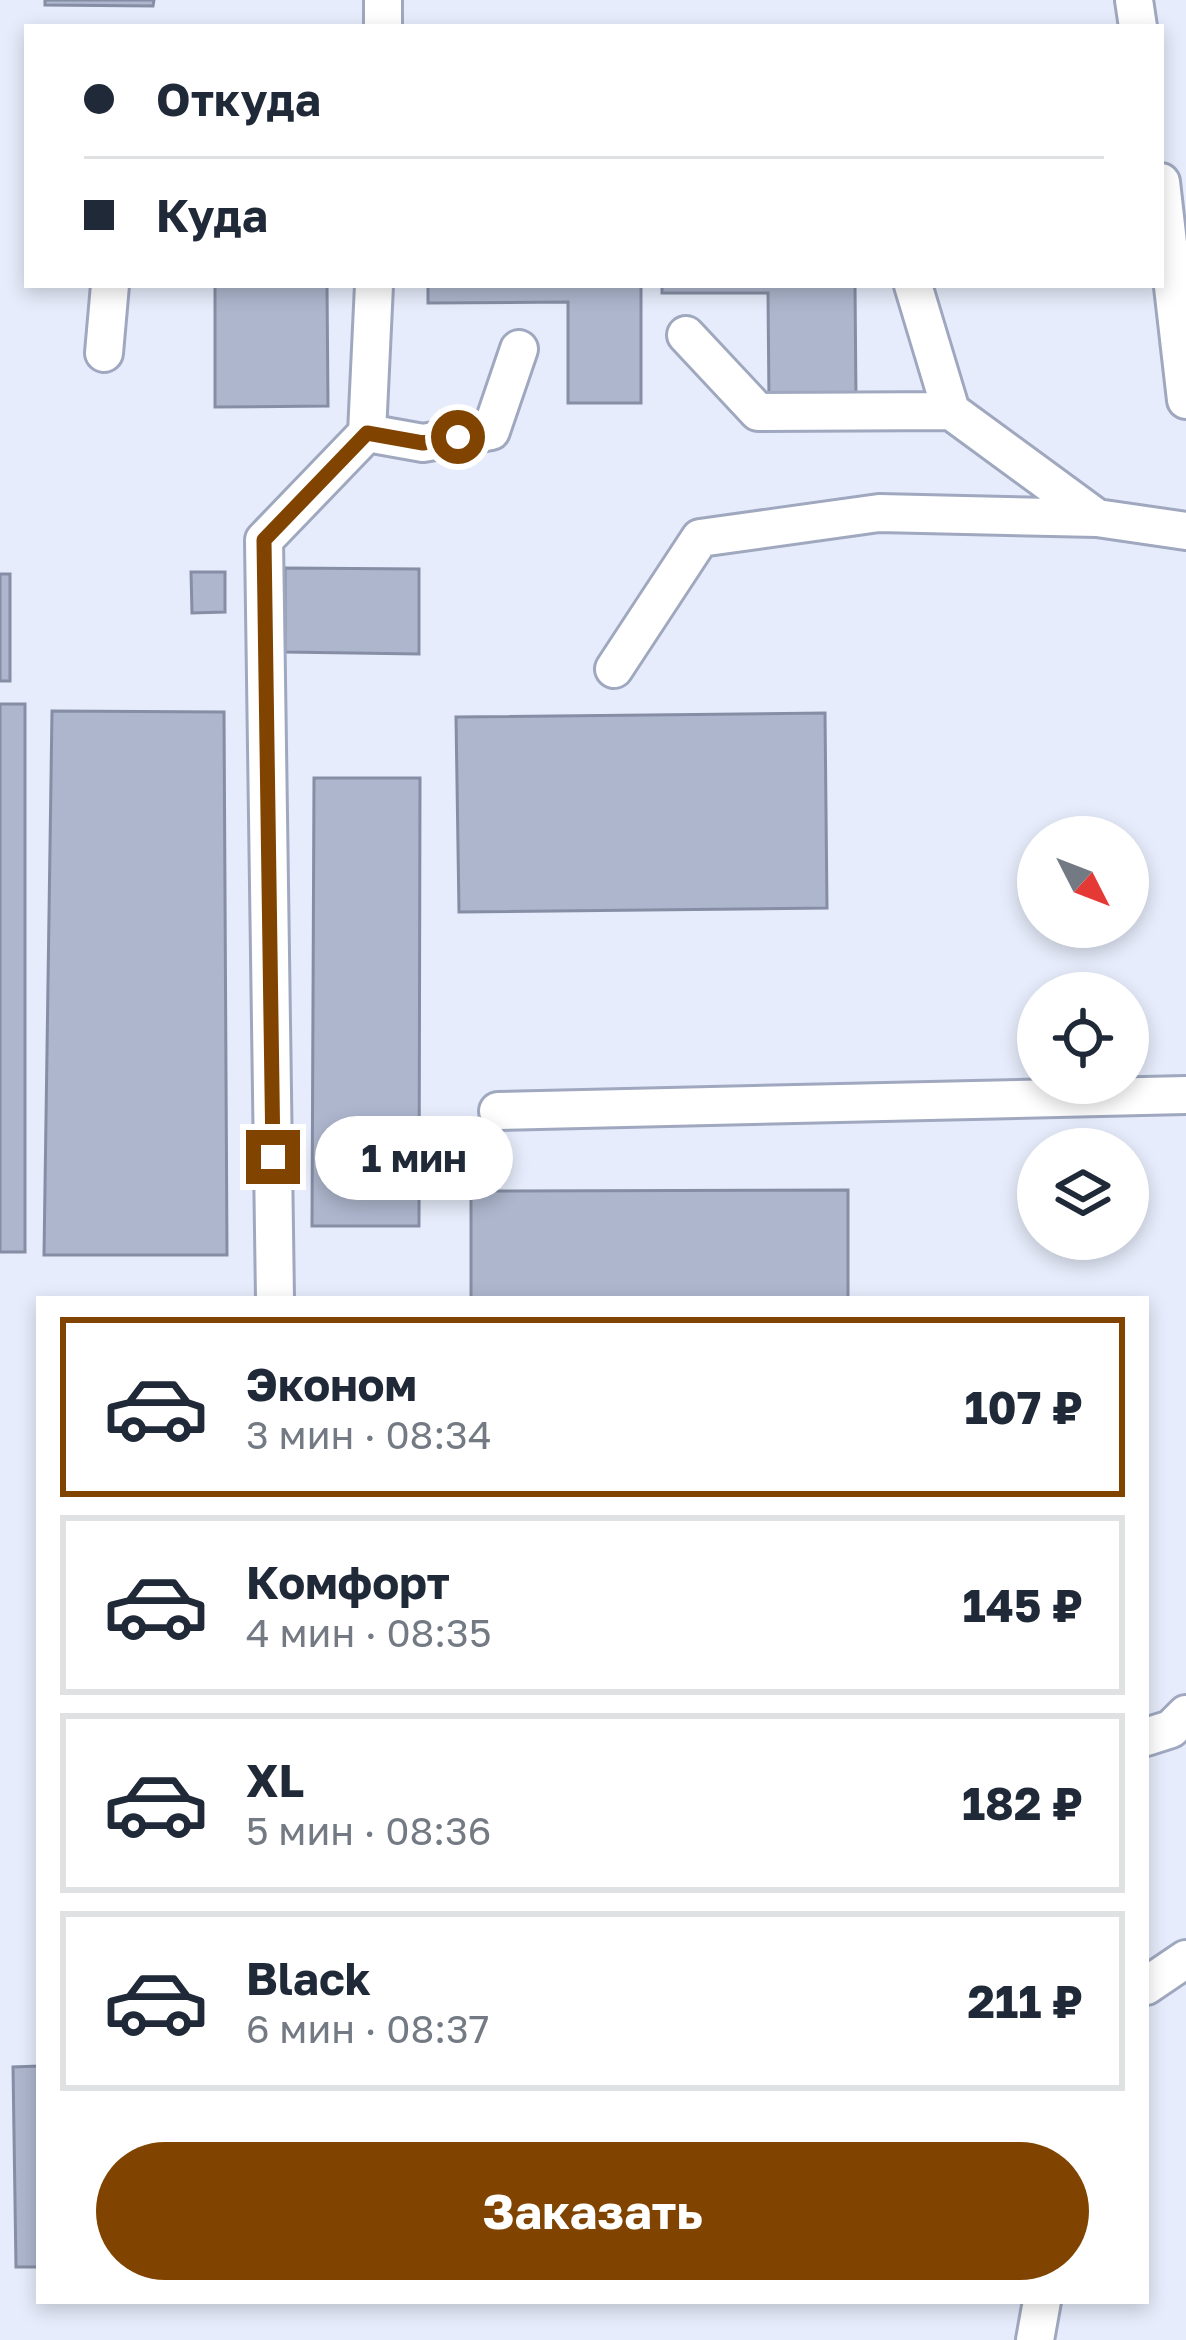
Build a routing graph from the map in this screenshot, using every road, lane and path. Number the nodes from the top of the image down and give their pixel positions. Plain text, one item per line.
1 (1164, 208) edge
2 (110, 288) edge
3 (374, 288) edge
4 (914, 288) edge
5 (686, 335) dead end
6 (519, 349) dead end
7 (104, 353) dead end
8 (1186, 400) edge
9 (951, 411) junction
10 (367, 433) junction
11 (1097, 518) junction
12 (1186, 531) edge
13 (614, 669) dead end
14 (1186, 1095) edge
15 (498, 1111) dead end
16 (275, 1296) edge
17 (1186, 1714) edge
18 (1149, 1736) edge
19 (1186, 1959) edge
20 (1149, 1984) edge
21 (1041, 2304) edge
22 (1035, 2340) edge

1 - 8 lane
2 - 7 lane
3 - 10 lane
4 - 9 lane
5 - 9 lane
6 - 10 lane
9 - 11 lane
10 - 16 lane
11 - 12 lane
11 - 13 lane
14 - 15 lane
17 - 18 lane
19 - 20 lane
21 - 22 lane

